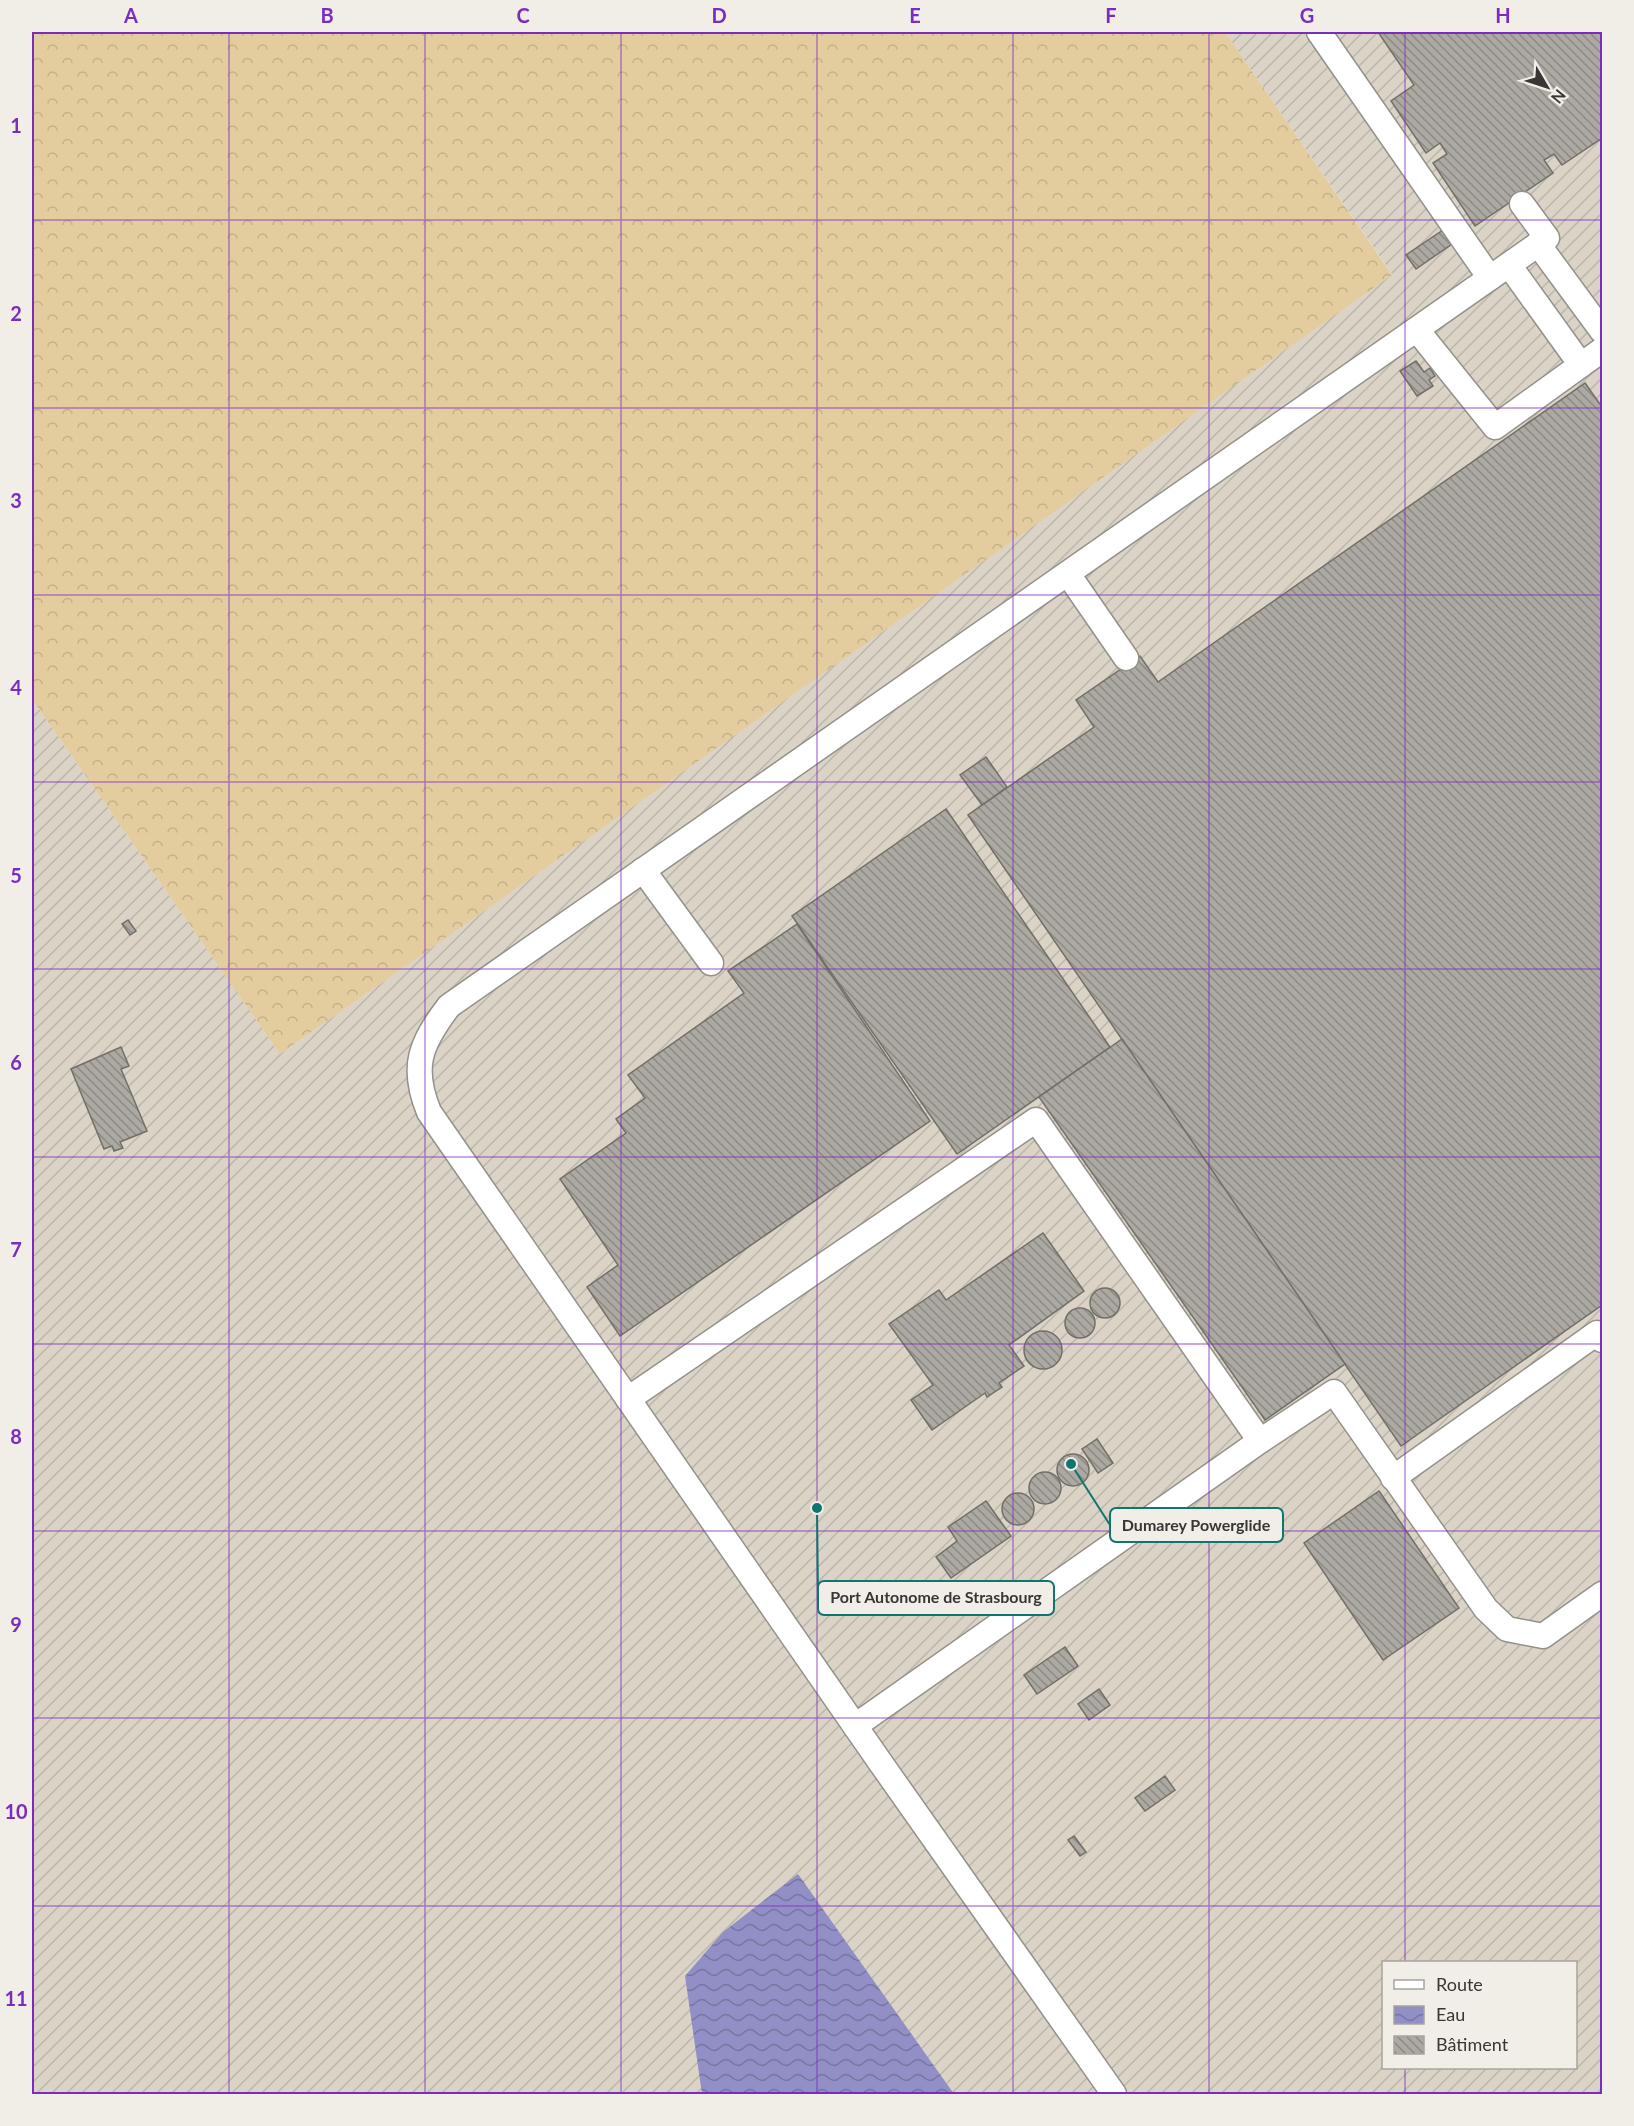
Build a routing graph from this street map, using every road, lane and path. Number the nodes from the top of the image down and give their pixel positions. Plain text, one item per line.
1 (1319, 32) edge
2 (1522, 204) dead end
3 (1538, 244) junction
4 (1500, 272) junction
5 (1417, 330) junction
6 (1602, 331) edge
7 (1602, 350) edge
8 (1581, 365) junction
9 (1068, 574) junction
10 (1126, 658) dead end
11 (643, 870) junction
12 (711, 963) dead end
13 (1602, 1340) edge
14 (628, 1399) junction
15 (1260, 1441) junction
16 (1394, 1478) junction
17 (1602, 1594) edge
18 (855, 1726) junction
19 (1114, 2094) edge

1 - 4 lane
2 - 3 lane
3 - 4 lane
3 - 6 lane
4 - 5 lane
4 - 8 lane
5 - 8 lane
5 - 9 lane
7 - 8 lane
9 - 10 lane
9 - 11 lane
11 - 12 lane
11 - 14 lane
13 - 16 lane
14 - 15 lane
14 - 18 lane
15 - 16 lane
15 - 18 lane
16 - 17 lane
18 - 19 lane

